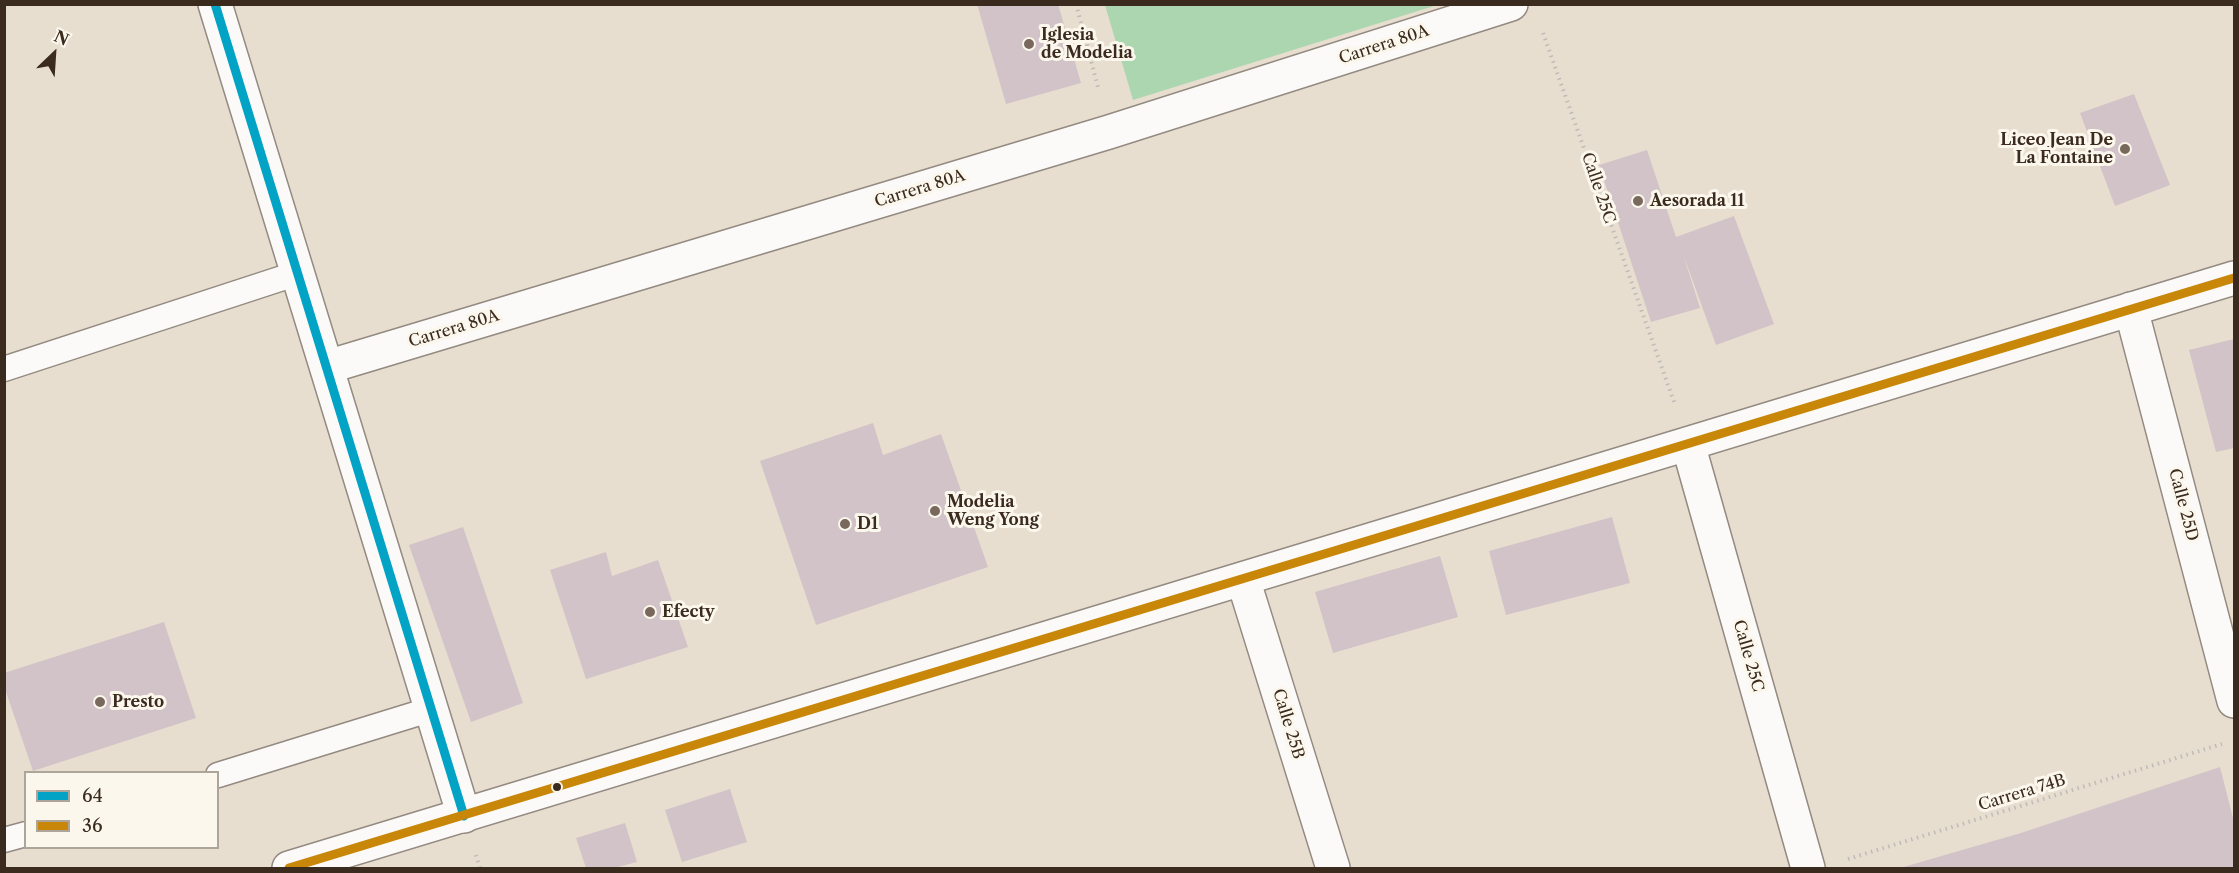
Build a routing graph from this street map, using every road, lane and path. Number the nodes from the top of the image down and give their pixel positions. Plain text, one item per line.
1 (215, 4) edge
2 (1076, 4) edge
3 (1511, 4) edge
4 (1541, 27) dead end
5 (1109, 132) junction
6 (298, 273) junction
7 (2235, 278) edge
8 (2131, 309) junction
9 (327, 367) junction
10 (4, 369) edge
11 (1675, 406) dead end
12 (1688, 444) junction
13 (1243, 579) junction
14 (2235, 701) edge
15 (432, 709) junction
16 (2223, 743) dead end
17 (219, 775) edge
18 (464, 816) junction
19 (24, 835) edge
20 (4, 840) edge
21 (1824, 865) edge
22 (289, 868) edge
23 (1333, 868) edge

1 - 6 street
2 - 5 path
3 - 5 street, Carrera 80A
4 - 11 path, Calle 25C
5 - 9 street, Carrera 80A
6 - 9 street
6 - 10 lane
7 - 8 street
8 - 12 street
8 - 14 street, Calle 25D
9 - 15 street
12 - 13 street
12 - 21 street, Calle 25C
13 - 18 street
13 - 23 street, Calle 25B
15 - 17 lane
15 - 18 street
16 - 21 path, Carrera 74B
18 - 22 street
19 - 20 lane

